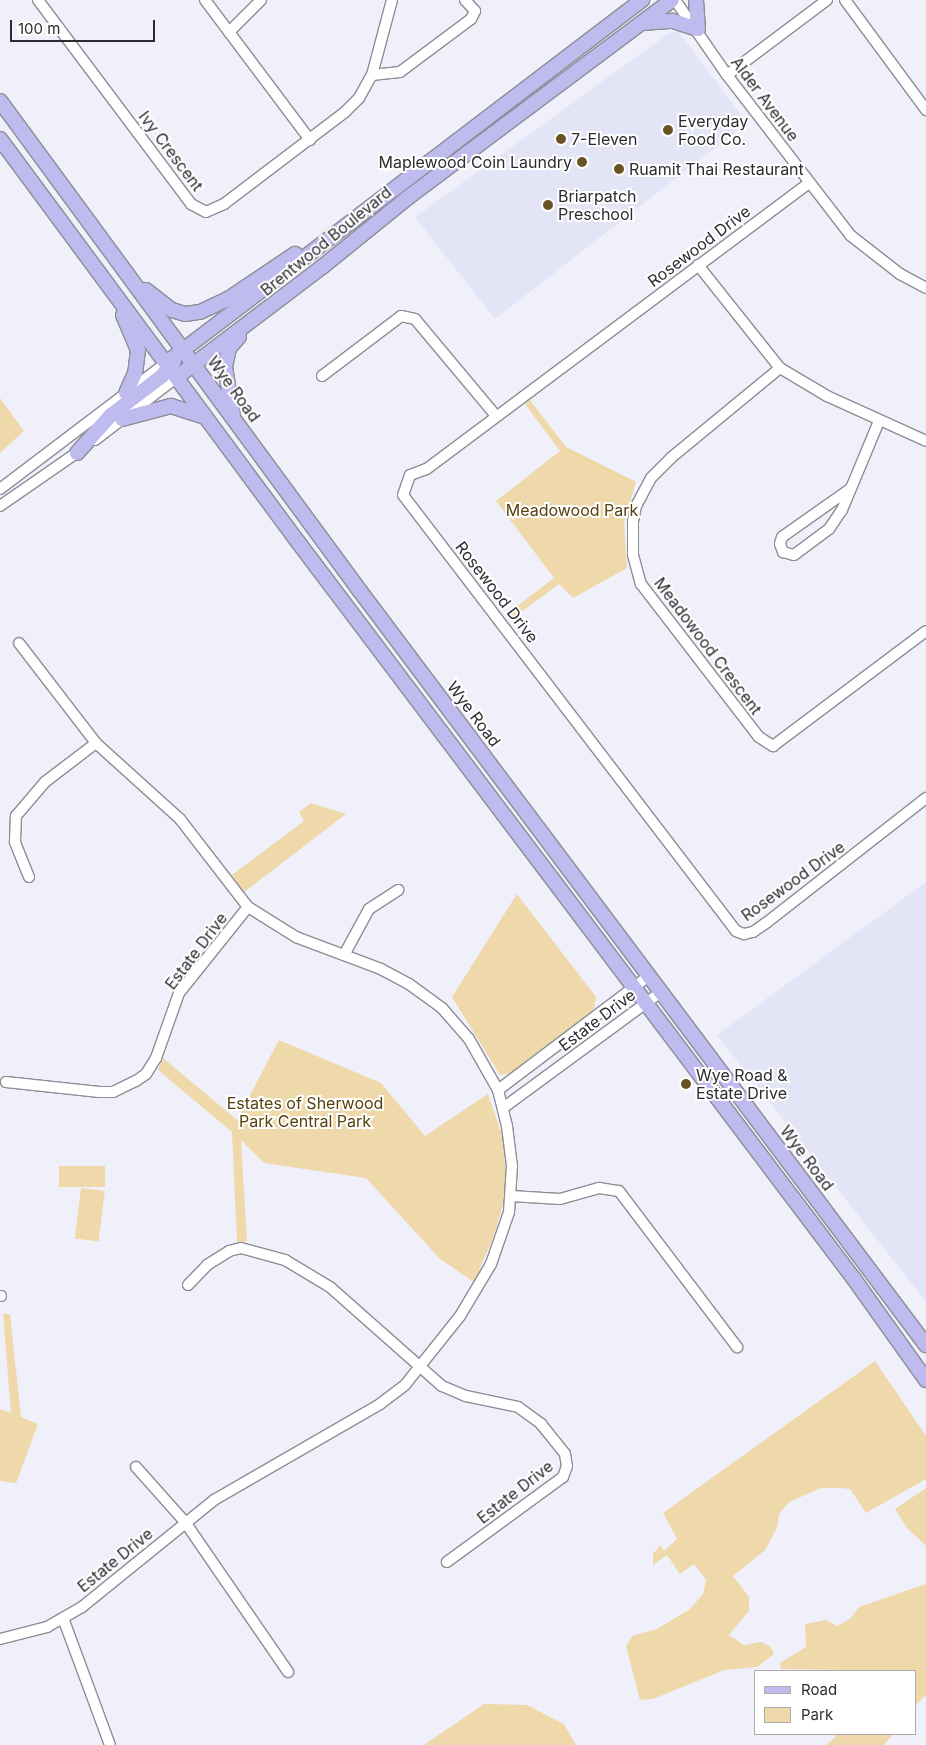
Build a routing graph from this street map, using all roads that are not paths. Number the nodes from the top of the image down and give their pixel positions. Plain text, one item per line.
1 (38, 0) edge
2 (205, 0) edge
3 (261, 0) edge
4 (392, 0) edge
5 (465, 0) edge
6 (673, 0) edge
7 (696, 0) edge
8 (827, 0) edge
9 (845, 0) edge
10 (638, 2) edge
11 (642, 23) junction
12 (698, 29) junction
13 (228, 32) junction
14 (372, 75) junction
15 (727, 75) junction
16 (0, 101) edge
17 (926, 110) edge
18 (0, 139) edge
19 (310, 140) junction
20 (809, 183) junction
21 (367, 207) junction
22 (698, 265) junction
23 (136, 284) junction
24 (926, 288) edge
25 (118, 298) junction
26 (253, 321) junction
27 (183, 348) junction
28 (194, 364) junction
29 (780, 368) junction
30 (171, 369) junction
31 (322, 376) dead end
32 (126, 393) junction
33 (496, 416) junction
34 (122, 419) junction
35 (234, 419) junction
36 (879, 421) junction
37 (218, 432) junction
38 (926, 441) edge
39 (77, 453) junction
40 (0, 489) edge
41 (850, 489) junction
42 (0, 506) edge
43 (926, 631) edge
44 (19, 643) dead end
45 (96, 743) junction
46 (926, 798) edge
47 (29, 877) dead end
48 (398, 890) dead end
49 (248, 907) junction
50 (344, 955) junction
51 (649, 976) junction
52 (635, 988) junction
53 (661, 992) junction
54 (646, 1002) junction
55 (6, 1082) dead end
56 (498, 1090) junction
57 (503, 1108) junction
58 (511, 1196) junction
59 (188, 1285) dead end
60 (926, 1345) edge
61 (736, 1346) dead end
62 (419, 1368) junction
63 (926, 1380) edge
64 (136, 1467) dead end
65 (185, 1522) junction
66 (447, 1562) dead end
67 (63, 1618) junction
68 (0, 1640) edge
69 (288, 1672) dead end
70 (110, 1745) edge

1 - 19 street, Ivy Crescent
2 - 13 street
3 - 13 street
4 - 14 street, Ivy Crescent
5 - 14 street
6 - 11 main road, Brentwood Boulevard
6 - 12 street, Alder Avenue
7 - 12 main road
8 - 15 street
9 - 17 street
10 - 21 main road, Brentwood Boulevard
11 - 12 main road
11 - 26 main road, Brentwood Boulevard
12 - 15 street, Alder Avenue
13 - 19 street
14 - 19 street, Ivy Crescent
15 - 20 street, Alder Avenue
16 - 23 main road, Wye Road
18 - 25 main road
20 - 22 street, Rosewood Drive
20 - 24 street, Alder Avenue
21 - 23 main road
21 - 27 main road, Brentwood Boulevard
22 - 29 street
22 - 33 street, Rosewood Drive
23 - 27 main road, Wye Road
25 - 30 main road
25 - 32 main road
26 - 28 main road, Brentwood Boulevard
26 - 35 main road
27 - 28 main road, Wye Road
27 - 30 main road, Brentwood Boulevard
28 - 30 main road, Brentwood Boulevard
28 - 35 main road, Wye Road
29 - 36 street
29 - 43 street, Meadowood Crescent
30 - 32 street, Brentwood Boulevard
30 - 34 street, Brentwood Boulevard
30 - 37 main road
30 - 39 main road
31 - 33 street
32 - 40 street, Brentwood Boulevard
33 - 46 street, Rosewood Drive
34 - 37 main road
34 - 39 street, Brentwood Boulevard
35 - 51 main road, Wye Road
36 - 38 street
36 - 41 street
37 - 52 main road
39 - 42 street, Brentwood Boulevard
41 - 41 street
44 - 45 street, Estate Drive
45 - 47 street
45 - 49 street, Estate Drive
48 - 50 street
49 - 50 street, Estate Drive
49 - 55 street, Estate Drive
50 - 56 street, Estate Drive
51 - 52 street, Estate Drive
51 - 53 main road, Wye Road
52 - 54 main road
52 - 56 street, Estate Drive
53 - 54 street, Estate Drive
53 - 60 main road, Wye Road
54 - 57 street, Estate Drive
54 - 63 main road
56 - 57 street, Estate Drive
57 - 58 street, Estate Drive
58 - 61 street
58 - 62 street, Estate Drive
59 - 62 street, Estate Drive
62 - 65 street, Estate Drive
62 - 66 street, Estate Drive
64 - 65 street
65 - 67 street, Estate Drive
65 - 69 street
67 - 68 street, Estate Drive
67 - 70 street

